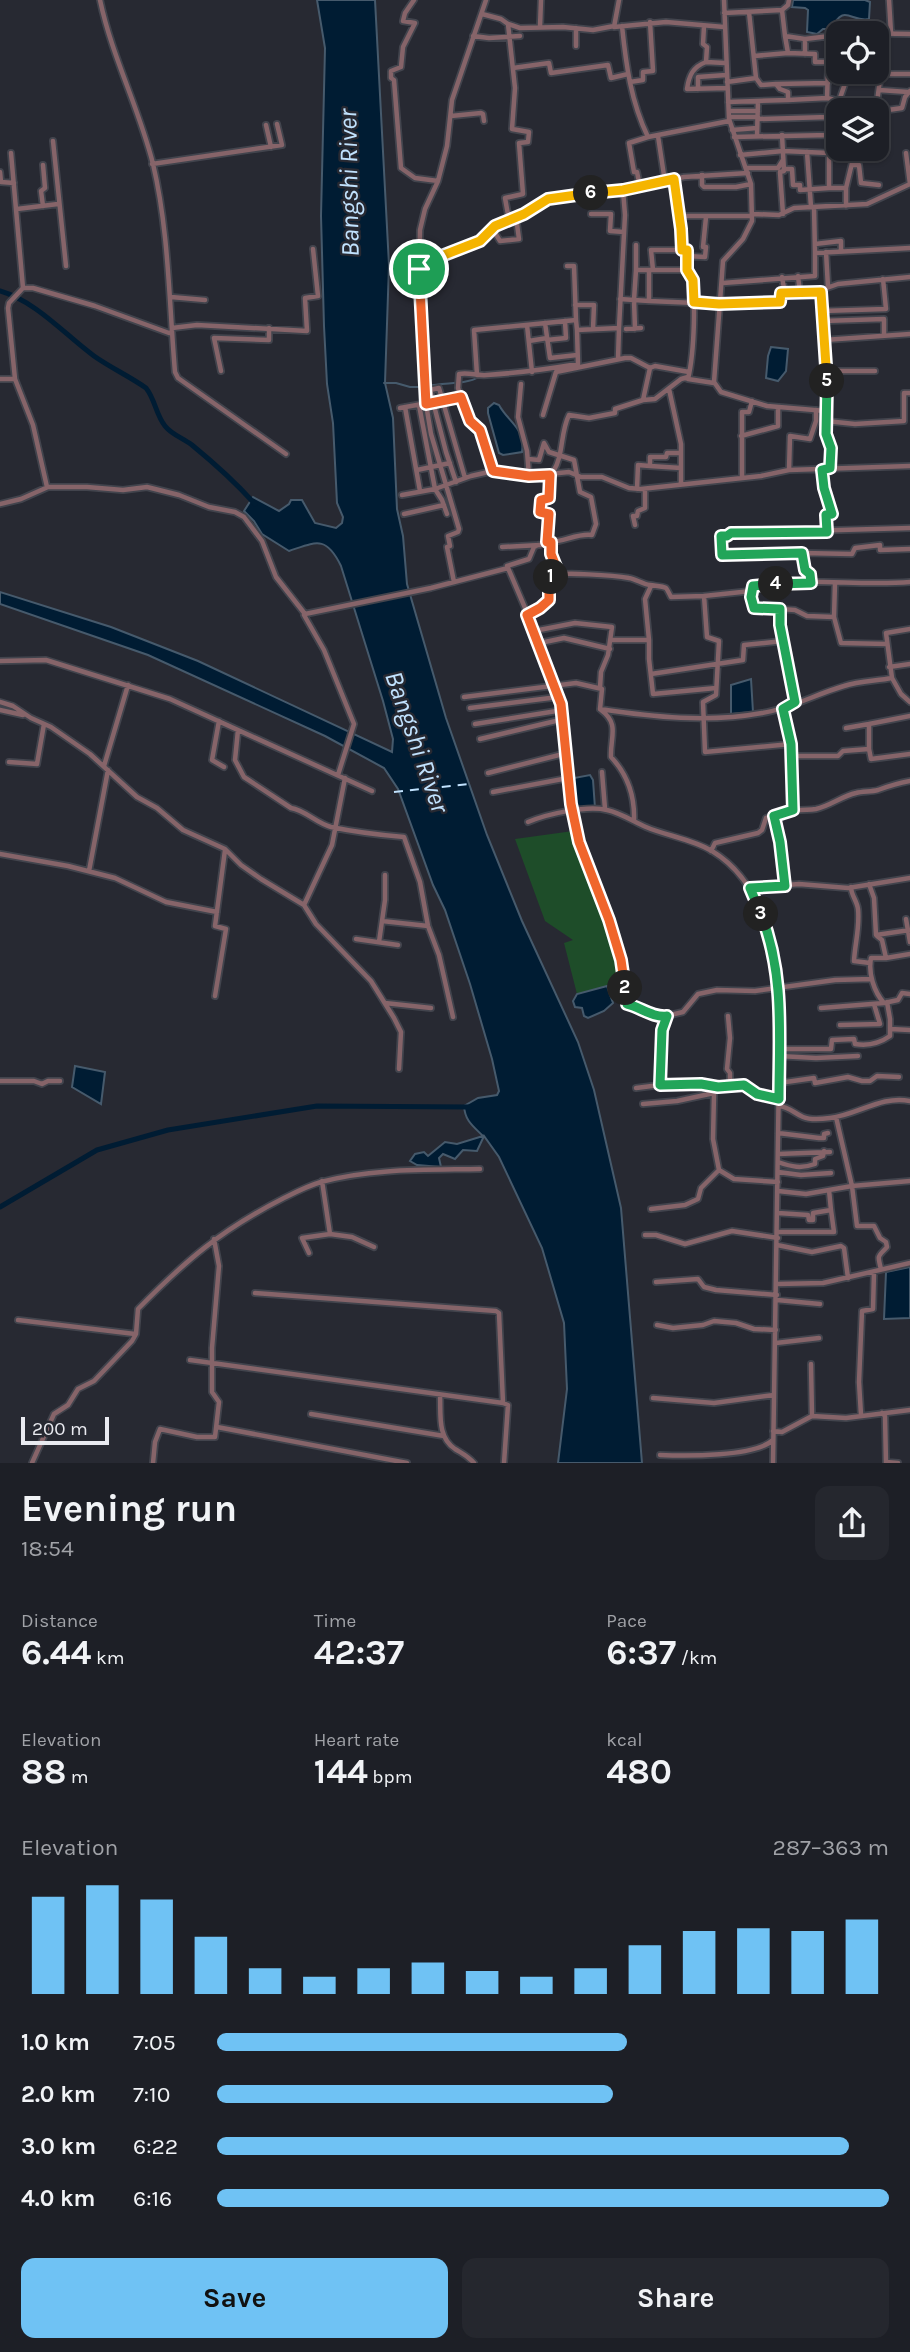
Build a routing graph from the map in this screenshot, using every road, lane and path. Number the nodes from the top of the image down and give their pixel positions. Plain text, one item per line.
1 (100, 0) edge
2 (414, 0) edge
3 (486, 0) edge
4 (541, 0) edge
5 (619, 0) edge
6 (724, 0) edge
7 (789, 0) edge
8 (889, 0) edge
9 (782, 10) junction
10 (749, 12) junction
11 (724, 13) junction
12 (482, 14) junction
13 (650, 22) junction
14 (508, 24) junction
15 (614, 26) junction
16 (622, 26) junction
17 (704, 26) junction
18 (540, 27) junction
19 (724, 27) junction
20 (576, 28) junction
21 (891, 33) joint
22 (910, 34) edge
23 (473, 36) junction
24 (509, 36) junction
25 (520, 36) dead end
26 (785, 36) junction
27 (826, 37) edge
28 (808, 39) junction
29 (576, 46) dead end
30 (788, 53) junction
31 (805, 54) junction
32 (754, 56) junction
33 (826, 61) edge
34 (706, 62) junction
35 (726, 63) junction
36 (513, 68) junction
37 (628, 74) junction
38 (889, 74) edge
39 (726, 75) junction
40 (910, 75) edge
41 (756, 78) junction
42 (630, 82) junction
43 (826, 83) edge
44 (776, 84) junction
45 (879, 84) edge
46 (727, 85) junction
47 (698, 89) junction
48 (879, 90) junction
49 (909, 92) edge
50 (878, 98) edge
51 (826, 99) edge
52 (788, 100) junction
53 (758, 101) junction
54 (728, 102) junction
55 (889, 110) edge
56 (451, 116) junction
57 (729, 116) junction
58 (758, 116) junction
59 (826, 117) edge
60 (484, 121) dead end
61 (277, 124) dead end
62 (266, 125) dead end
63 (757, 128) junction
64 (732, 131) junction
65 (757, 135) junction
66 (782, 135) junction
67 (826, 135) edge
68 (658, 136) junction
69 (648, 137) junction
70 (734, 137) junction
71 (53, 141) dead end
72 (271, 147) junction
73 (783, 151) junction
74 (807, 152) junction
75 (11, 153) dead end
76 (826, 153) edge
77 (906, 153) dead end
78 (740, 155) junction
79 (783, 160) junction
80 (829, 161) edge
81 (853, 161) edge
82 (152, 164) junction
83 (43, 165) dead end
84 (852, 165) junction
85 (784, 169) junction
86 (748, 170) junction
87 (0, 172) edge
88 (702, 175) junction
89 (674, 179) junction
90 (438, 181) junction
91 (665, 182) junction
92 (14, 183) junction
93 (751, 184) junction
94 (879, 185) dead end
95 (640, 187) junction
96 (829, 188) junction
97 (846, 188) junction
98 (810, 189) junction
99 (623, 190) junction
100 (58, 204) junction
101 (43, 206) junction
102 (846, 206) junction
103 (812, 207) junction
104 (17, 209) junction
105 (592, 214) dead end
106 (783, 214) junction
107 (752, 215) junction
108 (679, 216) junction
109 (516, 217) junction
110 (706, 217) junction
111 (509, 220) junction
112 (492, 228) junction
113 (624, 232) junction
114 (815, 244) junction
115 (636, 245) dead end
116 (910, 247) edge
117 (313, 249) dead end
118 (682, 250) junction
119 (841, 251) junction
120 (826, 252) junction
121 (815, 253) junction
122 (688, 256) junction
123 (65, 266) dead end
124 (567, 266) dead end
125 (419, 269) junction
126 (636, 270) junction
127 (651, 270) junction
128 (687, 270) junction
129 (797, 276) junction
130 (910, 276) edge
131 (782, 278) junction
132 (883, 279) junction
133 (723, 283) junction
134 (828, 286) junction
135 (22, 290) junction
136 (821, 292) junction
137 (800, 293) junction
138 (785, 294) junction
139 (171, 296) junction
140 (620, 299) junction
141 (205, 300) dead end
142 (634, 300) junction
143 (649, 301) junction
144 (694, 302) junction
145 (719, 304) junction
146 (575, 305) junction
147 (822, 311) junction
148 (576, 320) junction
149 (565, 321) junction
150 (823, 321) junction
151 (545, 323) junction
152 (527, 325) junction
153 (213, 326) junction
154 (269, 328) junction
155 (618, 328) junction
156 (593, 329) junction
157 (626, 329) dead end
158 (172, 330) junction
159 (577, 330) junction
160 (910, 334) edge
161 (884, 336) junction
162 (214, 338) junction
163 (547, 339) junction
164 (824, 340) junction
165 (528, 341) junction
166 (578, 355) junction
167 (618, 359) junction
168 (650, 368) junction
169 (875, 370) dead end
170 (221, 371) dead end
171 (827, 371) junction
172 (532, 372) junction
173 (477, 374) junction
174 (689, 374) junction
175 (0, 379) edge
176 (15, 379) junction
177 (715, 383) junction
178 (521, 384) dead end
179 (669, 389) junction
180 (910, 393) edge
181 (461, 397) junction
182 (443, 400) junction
183 (643, 400) junction
184 (752, 401) junction
185 (433, 402) junction
186 (426, 404) junction
187 (419, 405) junction
188 (778, 407) junction
189 (816, 411) junction
190 (826, 411) junction
191 (543, 415) dead end
192 (419, 418) junction
193 (407, 419) junction
194 (826, 421) junction
195 (423, 435) junction
196 (741, 436) junction
197 (410, 437) junction
198 (681, 453) junction
199 (286, 454) dead end
200 (559, 456) junction
201 (427, 457) junction
202 (414, 459) junction
203 (528, 459) junction
204 (450, 463) junction
205 (440, 465) junction
206 (650, 466) junction
207 (910, 466) edge
208 (430, 467) junction
209 (681, 468) junction
210 (830, 468) junction
211 (417, 470) junction
212 (789, 470) junction
213 (822, 470) junction
214 (493, 471) junction
215 (551, 474) junction
216 (576, 474) junction
217 (529, 476) junction
218 (465, 478) junction
219 (741, 478) junction
220 (456, 482) junction
221 (681, 484) junction
222 (446, 486) junction
223 (47, 487) junction
224 (435, 489) junction
225 (637, 489) junction
226 (645, 489) junction
227 (420, 491) junction
228 (401, 495) dead end
229 (0, 504) edge
230 (444, 505) junction
231 (404, 514) dead end
232 (447, 514) dead end
233 (635, 525) dead end
234 (910, 528) edge
235 (827, 532) junction
236 (549, 542) junction
237 (538, 545) junction
238 (502, 547) dead end
239 (910, 549) edge
240 (802, 553) junction
241 (508, 567) junction
242 (559, 574) junction
243 (454, 582) junction
244 (910, 582) edge
245 (811, 583) junction
246 (835, 583) junction
247 (650, 586) junction
248 (751, 591) junction
249 (704, 596) junction
250 (780, 609) junction
251 (306, 614) junction
252 (527, 615) junction
253 (835, 617) junction
254 (910, 629) edge
255 (534, 632) junction
256 (610, 640) junction
257 (649, 640) junction
258 (783, 641) junction
259 (540, 643) junction
260 (887, 644) junction
261 (610, 649) junction
262 (0, 661) edge
263 (910, 664) edge
264 (718, 665) junction
265 (889, 667) junction
266 (651, 674) junction
267 (892, 678) junction
268 (128, 685) junction
269 (554, 685) junction
270 (600, 688) junction
271 (716, 688) junction
272 (464, 697) dead end
273 (558, 697) junction
274 (0, 702) edge
275 (795, 702) junction
276 (910, 702) edge
277 (470, 708) dead end
278 (600, 709) junction
279 (783, 709) junction
280 (0, 710) edge
281 (562, 710) junction
282 (910, 716) edge
283 (28, 717) junction
284 (702, 718) junction
285 (564, 719) junction
286 (219, 721) junction
287 (44, 724) junction
288 (475, 724) dead end
289 (869, 724) junction
290 (846, 728) dead end
291 (238, 730) junction
292 (480, 739) dead end
293 (791, 744) junction
294 (869, 749) junction
295 (567, 753) junction
296 (910, 754) edge
297 (792, 756) junction
298 (9, 762) dead end
299 (224, 767) dead end
300 (106, 768) junction
301 (488, 772) dead end
302 (602, 772) dead end
303 (338, 775) junction
304 (345, 778) junction
305 (568, 778) junction
306 (910, 780) edge
307 (372, 791) dead end
308 (493, 792) dead end
309 (605, 809) junction
310 (573, 810) junction
311 (793, 810) junction
312 (774, 816) junction
313 (634, 821) junction
314 (528, 822) dead end
315 (336, 827) junction
316 (225, 849) junction
317 (712, 851) junction
318 (0, 854) edge
319 (89, 871) junction
320 (385, 875) dead end
321 (910, 878) edge
322 (869, 884) junction
323 (785, 886) junction
324 (851, 887) junction
325 (750, 888) junction
326 (304, 905) junction
327 (217, 912) junction
328 (906, 919) dead end
329 (382, 921) junction
330 (428, 926) junction
331 (909, 930) edge
332 (876, 935) junction
333 (356, 939) dead end
334 (379, 942) junction
335 (910, 942) edge
336 (398, 945) dead end
337 (910, 954) edge
338 (886, 958) junction
339 (870, 963) junction
340 (872, 979) junction
341 (779, 986) junction
342 (910, 994) edge
343 (215, 996) dead end
344 (385, 1003) junction
345 (886, 1003) junction
346 (874, 1004) junction
347 (431, 1008) dead end
348 (821, 1008) dead end
349 (667, 1016) junction
350 (728, 1016) dead end
351 (453, 1017) dead end
352 (840, 1026) dead end
353 (890, 1029) junction
354 (910, 1030) edge
355 (779, 1049) junction
356 (779, 1056) junction
357 (858, 1056) dead end
358 (399, 1069) dead end
359 (899, 1077) dead end
360 (0, 1081) edge
361 (60, 1081) dead end
362 (779, 1083) junction
363 (730, 1084) junction
364 (660, 1085) junction
365 (718, 1087) junction
366 (636, 1088) dead end
367 (713, 1094) junction
368 (910, 1101) edge
369 (779, 1102) junction
370 (643, 1104) dead end
371 (836, 1117) junction
372 (778, 1133) junction
373 (828, 1133) dead end
374 (778, 1154) junction
375 (778, 1162) junction
376 (480, 1169) dead end
377 (719, 1170) junction
378 (778, 1172) junction
379 (831, 1173) dead end
380 (322, 1181) junction
381 (910, 1181) edge
382 (778, 1182) junction
383 (852, 1186) junction
384 (778, 1191) junction
385 (829, 1191) junction
386 (651, 1209) dead end
387 (831, 1210) junction
388 (778, 1213) junction
389 (330, 1234) junction
390 (645, 1235) dead end
391 (778, 1235) junction
392 (214, 1238) junction
393 (778, 1245) junction
394 (374, 1247) dead end
395 (309, 1253) dead end
396 (910, 1263) edge
397 (881, 1269) junction
398 (874, 1272) junction
399 (848, 1278) junction
400 (656, 1282) dead end
401 (777, 1284) junction
402 (255, 1293) dead end
403 (777, 1298) junction
404 (820, 1304) dead end
405 (18, 1320) dead end
406 (657, 1325) dead end
407 (776, 1330) junction
408 (136, 1334) junction
409 (819, 1338) dead end
410 (776, 1343) junction
411 (190, 1360) dead end
412 (211, 1363) junction
413 (811, 1364) dead end
414 (440, 1395) junction
415 (774, 1395) junction
416 (653, 1398) dead end
417 (503, 1403) junction
418 (910, 1410) edge
419 (882, 1413) junction
420 (311, 1414) dead end
421 (861, 1415) junction
422 (812, 1416) junction
423 (217, 1427) junction
424 (774, 1431) junction
425 (444, 1436) junction
426 (773, 1440) junction
427 (660, 1455) dead end
428 (886, 1462) edge
429 (32, 1463) edge
430 (153, 1463) edge
431 (407, 1463) edge
432 (474, 1463) edge
433 (504, 1463) edge
434 (773, 1463) edge
435 (898, 1463) edge

1 - 82 street
2 - 90 street
3 - 12 street
4 - 18 street
5 - 15 street
6 - 11 street
7 - 9 street
8 - 21 street
9 - 10 street
9 - 26 street
10 - 11 street
10 - 32 street
11 - 19 street
12 - 14 street
12 - 23 street
13 - 16 street
13 - 17 street
13 - 42 street
14 - 18 street
14 - 24 street
15 - 16 street
15 - 20 street
16 - 37 street
17 - 19 street
17 - 34 street
18 - 20 street
19 - 35 street
20 - 29 street
21 - 22 street
23 - 24 street
23 - 56 street
24 - 25 street
24 - 36 street
26 - 28 street
26 - 30 street
27 - 28 street
28 - 31 street
30 - 31 street
30 - 32 street
31 - 33 street
32 - 41 street
34 - 35 street
34 - 47 street
35 - 39 street
36 - 37 street
36 - 111 street
37 - 42 street
38 - 40 street
39 - 46 street
39 - 47 street
41 - 44 street
41 - 46 street
42 - 69 street
43 - 44 street
44 - 52 street
45 - 48 street
46 - 47 street
46 - 54 street
48 - 49 street
48 - 50 street
49 - 55 street
51 - 52 street
52 - 53 street
53 - 54 street
53 - 58 street
54 - 57 street
56 - 60 street
56 - 90 street
57 - 58 street
57 - 64 street
57 - 68 street
58 - 59 street
58 - 63 street
61 - 72 street
62 - 72 street
63 - 64 street
63 - 65 street
64 - 70 street
65 - 66 street
65 - 70 street
66 - 67 street
66 - 73 street
68 - 69 street
68 - 91 street
69 - 95 street
70 - 78 street
71 - 100 street
72 - 82 street
73 - 74 street
73 - 78 street
73 - 79 street
74 - 76 street
74 - 98 street
75 - 92 street
77 - 102 street
78 - 86 street
79 - 85 street
79 - 86 street
80 - 96 street
81 - 84 street
82 - 139 street
83 - 101 street
84 - 94 street
84 - 97 street
85 - 98 street
85 - 106 street
86 - 88 street
86 - 93 street
87 - 92 street
88 - 89 street
88 - 93 street
89 - 91 street
89 - 108 street
90 - 125 street
91 - 95 street
92 - 104 street
93 - 107 street
95 - 99 street
96 - 97 street
96 - 98 street
97 - 102 street
98 - 103 street
99 - 109 street
99 - 113 street
100 - 101 street
100 - 123 street
101 - 104 street
102 - 103 street
103 - 106 street
103 - 114 street
104 - 135 street
105 - 113 street
106 - 107 street
107 - 110 street
107 - 133 street
108 - 110 street
108 - 118 street
109 - 111 street
109 - 112 street
110 - 122 street
111 - 112 street
112 - 125 street
113 - 140 street
114 - 119 street
114 - 121 street
115 - 126 street
116 - 119 street
117 - 154 street
118 - 122 street
118 - 127 street
119 - 120 street
120 - 121 street
120 - 134 street
121 - 129 street
122 - 128 street
124 - 146 street
125 - 186 street
126 - 127 street
126 - 142 street
127 - 128 street
127 - 143 street
128 - 144 street
129 - 131 street
129 - 137 street
130 - 132 street
131 - 133 street
131 - 138 street
132 - 134 street
132 - 147 street
133 - 145 street
134 - 136 street
135 - 158 street
135 - 176 street
136 - 137 street
136 - 147 street
137 - 138 street
138 - 145 street
139 - 141 street
139 - 158 street
140 - 142 street
140 - 155 street
142 - 143 street
142 - 157 street
143 - 144 street
144 - 145 street
144 - 174 street
145 - 177 street
146 - 148 street
146 - 156 street
147 - 150 street
148 - 149 street
148 - 159 street
149 - 151 street
149 - 163 street
150 - 161 street
150 - 164 street
151 - 152 street
151 - 163 street
152 - 165 street
152 - 173 street
153 - 154 street
153 - 158 street
153 - 162 street
154 - 162 street
155 - 156 street
155 - 167 street
156 - 159 street
158 - 199 street
159 - 166 street
160 - 161 street
161 - 164 street
162 - 170 street
163 - 165 street
163 - 166 street
164 - 171 street
165 - 172 street
166 - 172 street
167 - 168 street
167 - 191 street
168 - 174 street
168 - 183 street
169 - 171 street
171 - 190 street
172 - 173 street
173 - 181 street
174 - 177 street
174 - 179 street
175 - 176 street
176 - 223 street
177 - 184 street
178 - 203 street
179 - 183 street
179 - 198 street
180 - 194 street
181 - 182 street
181 - 214 street
182 - 185 street
182 - 185 street
182 - 218 street
183 - 200 street
184 - 188 street
184 - 196 street
185 - 186 street
185 - 204 street
186 - 187 street
186 - 205 street
187 - 192 street
187 - 193 street
188 - 189 street
188 - 196 street
189 - 190 street
189 - 212 street
190 - 194 street
192 - 193 street
192 - 195 street
193 - 197 street
194 - 210 street
195 - 197 street
195 - 201 street
196 - 219 street
197 - 202 street
198 - 206 street
198 - 209 street
200 - 203 street
200 - 215 street
200 - 216 street
201 - 202 street
201 - 208 street
202 - 211 street
203 - 217 street
204 - 205 street
204 - 220 street
205 - 208 street
205 - 222 street
206 - 209 street
206 - 225 street
207 - 210 street
208 - 211 street
208 - 224 street
209 - 221 street
210 - 213 street
211 - 227 street
212 - 213 street
212 - 219 street
213 - 235 street
214 - 217 street
214 - 218 street
215 - 216 street
215 - 217 street
215 - 236 street
216 - 225 street
216 - 236 street
218 - 220 street
219 - 221 street
220 - 222 street
221 - 226 street
222 - 224 street
222 - 243 street
223 - 229 street
223 - 251 street
224 - 227 street
224 - 230 street
225 - 226 street
226 - 233 street
227 - 228 street
230 - 231 street
230 - 232 street
234 - 235 street
235 - 240 street
236 - 237 street
236 - 242 street
237 - 238 street
237 - 241 street
239 - 240 street
240 - 245 street
241 - 243 street
241 - 252 street
242 - 247 street
242 - 252 street
243 - 251 street
244 - 246 street
245 - 246 street
245 - 248 street
246 - 253 street
247 - 249 street
247 - 257 street
248 - 249 street
248 - 250 street
249 - 264 street
250 - 253 street
250 - 258 street
251 - 303 street
252 - 255 street
253 - 260 street
254 - 260 street
255 - 256 street
255 - 259 street
256 - 257 street
256 - 261 street
257 - 266 street
258 - 264 street
258 - 275 street
259 - 261 street
259 - 269 street
260 - 265 street
261 - 270 street
262 - 268 street
263 - 265 street
264 - 266 street
264 - 271 street
265 - 267 street
266 - 271 street
267 - 275 street
267 - 276 street
268 - 286 street
268 - 300 street
269 - 270 street
269 - 272 street
269 - 273 street
270 - 278 street
271 - 284 street
273 - 277 street
273 - 281 street
274 - 283 street
275 - 279 street
278 - 284 street
278 - 313 street
279 - 284 street
279 - 293 street
280 - 283 street
281 - 285 street
281 - 288 street
282 - 289 street
283 - 287 street
284 - 293 street
285 - 292 street
285 - 295 street
286 - 291 street
286 - 299 street
287 - 298 street
287 - 300 street
289 - 290 street
289 - 294 street
291 - 303 street
291 - 315 street
293 - 297 street
294 - 296 street
294 - 297 street
295 - 301 street
295 - 305 street
297 - 311 street
300 - 316 street
300 - 319 street
302 - 309 street
303 - 304 street
304 - 307 street
304 - 315 street
305 - 308 street
305 - 310 street
306 - 311 street
309 - 310 street
309 - 313 street
310 - 314 street
310 - 349 street
311 - 312 street
312 - 317 street
312 - 323 street
313 - 317 street
315 - 326 street
315 - 330 street
316 - 326 street
316 - 327 street
317 - 325 street
318 - 319 street
319 - 327 street
320 - 329 street
321 - 322 street
322 - 324 street
322 - 332 street
323 - 324 street
323 - 325 street
324 - 339 street
325 - 341 street
326 - 344 street
327 - 343 street
328 - 331 street
329 - 330 street
329 - 334 street
330 - 351 street
331 - 332 street
331 - 335 street
332 - 338 street
333 - 334 street
334 - 336 street
337 - 338 street
338 - 339 street
339 - 340 street
340 - 341 street
340 - 345 street
341 - 349 street
341 - 355 street
342 - 345 street
344 - 347 street
344 - 358 street
345 - 346 street
345 - 353 street
346 - 348 street
346 - 352 street
349 - 364 street
350 - 363 street
353 - 354 street
353 - 355 street
355 - 356 street
356 - 357 street
356 - 362 street
359 - 362 street
360 - 361 street
362 - 369 street
363 - 365 street
363 - 369 street
364 - 365 street
364 - 366 street
365 - 367 street
367 - 370 street
367 - 377 street
368 - 371 street
369 - 371 street
369 - 372 street
371 - 383 street
372 - 373 street
372 - 374 street
374 - 375 street
374 - 375 street
375 - 378 street
376 - 380 street
377 - 382 street
377 - 386 street
378 - 379 street
378 - 382 street
380 - 389 street
380 - 392 street
381 - 383 street
382 - 384 street
383 - 385 street
383 - 397 street
384 - 385 street
384 - 388 street
385 - 387 street
387 - 388 street
387 - 391 street
388 - 391 street
389 - 394 street
389 - 395 street
390 - 391 street
391 - 393 street
392 - 408 street
392 - 412 street
393 - 399 street
393 - 401 street
396 - 397 street
397 - 398 street
398 - 399 street
398 - 421 street
399 - 401 street
400 - 403 street
401 - 403 street
402 - 417 street
403 - 404 street
403 - 407 street
405 - 408 street
406 - 407 street
407 - 410 street
408 - 429 street
409 - 410 street
410 - 415 street
411 - 412 street
412 - 414 street
412 - 423 street
413 - 422 street
414 - 417 street
414 - 425 street
415 - 416 street
415 - 424 street
417 - 433 street
418 - 419 street
419 - 421 street
419 - 428 street
420 - 425 street
421 - 422 street
422 - 424 street
423 - 430 street
423 - 431 street
424 - 426 street
425 - 432 street
426 - 427 street
426 - 434 street
428 - 435 street

